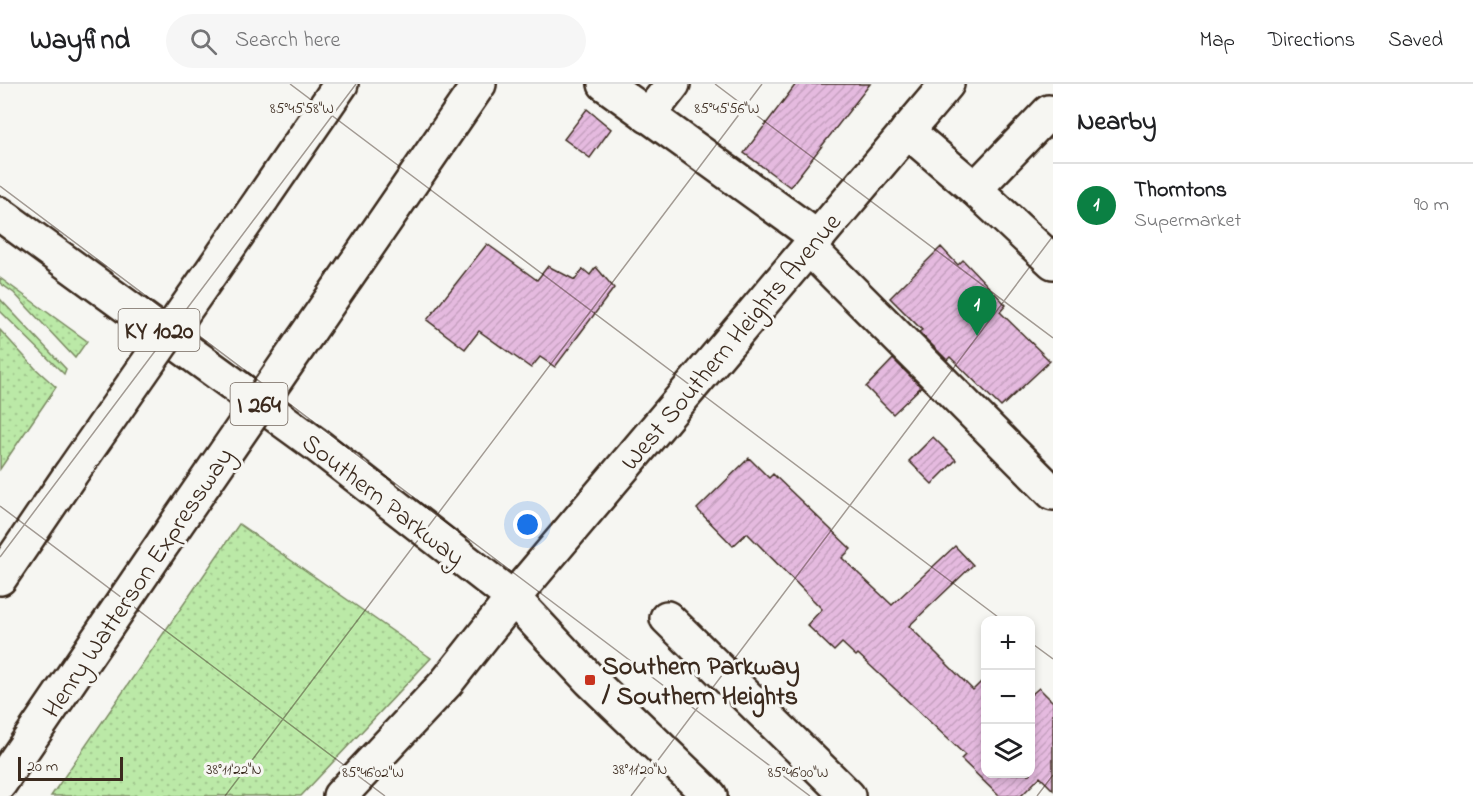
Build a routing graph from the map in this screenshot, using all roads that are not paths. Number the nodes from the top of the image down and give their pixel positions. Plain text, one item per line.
1 (341, 84) edge
2 (479, 84) edge
3 (605, 84) edge
4 (673, 84) edge
5 (947, 84) edge
6 (1053, 113) edge
7 (648, 116) junction
8 (907, 131) junction
9 (975, 189) junction
10 (0, 214) edge
11 (814, 243) junction
12 (1053, 262) edge
13 (1053, 493) edge
14 (0, 578) edge
15 (513, 598) junction
16 (667, 618) dead end
17 (0, 783) edge
18 (340, 796) edge
19 (710, 796) edge
20 (848, 796) edge

1 - 14 main road, bridge
2 - 17 main road, Henry Watterson Expressway / I 264, bridge
3 - 7 main road
4 - 7 main road
5 - 8 main road, West Southern Heights Avenue
6 - 9 main road
7 - 11 main road
8 - 9 main road
8 - 11 main road, West Southern Heights Avenue
9 - 12 main road
10 - 15 main road, Southern Parkway / KY 1020
11 - 13 main road
11 - 15 main road, West Southern Heights Avenue
15 - 18 main road, West Southern Heights Avenue
15 - 19 main road, Southern Parkway / KY 1020
16 - 20 main road

